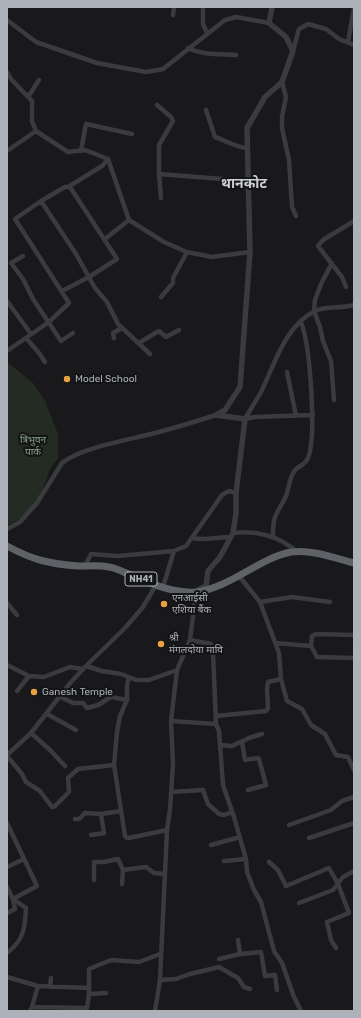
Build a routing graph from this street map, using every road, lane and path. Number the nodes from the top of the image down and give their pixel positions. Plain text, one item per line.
1 (174, 7) edge
2 (203, 7) edge
3 (272, 7) edge
4 (354, 8) edge
5 (173, 15) dead end
6 (7, 20) edge
7 (269, 23) junction
8 (207, 33) junction
9 (348, 42) junction
10 (354, 45) edge
11 (188, 48) junction
12 (293, 51) junction
13 (236, 55) dead end
14 (7, 72) edge
15 (39, 80) dead end
16 (282, 82) junction
17 (28, 97) junction
18 (157, 105) dead end
19 (206, 110) dead end
20 (36, 131) junction
21 (132, 134) dead end
22 (247, 148) junction
23 (7, 151) edge
24 (82, 151) junction
25 (108, 159) junction
26 (159, 174) junction
27 (248, 181) junction
28 (68, 187) junction
29 (161, 198) dead end
30 (41, 201) junction
31 (296, 216) dead end
32 (129, 220) junction
33 (354, 221) edge
34 (104, 239) junction
35 (187, 252) junction
36 (250, 252) junction
37 (23, 256) dead end
38 (332, 263) junction
39 (9, 265) edge
40 (89, 277) junction
41 (346, 286) dead end
42 (62, 292) junction
43 (160, 297) dead end
44 (7, 301) edge
45 (354, 305) edge
46 (314, 311) junction
47 (49, 322) junction
48 (301, 322) junction
49 (122, 328) junction
50 (179, 330) dead end
51 (73, 333) dead end
52 (31, 334) junction
53 (26, 338) junction
54 (114, 338) dead end
55 (139, 343) junction
56 (7, 351) edge
57 (150, 354) dead end
58 (45, 362) dead end
59 (287, 372) dead end
60 (334, 400) dead end
61 (216, 415) junction
62 (313, 415) junction
63 (296, 416) junction
64 (245, 419) junction
65 (236, 493) junction
66 (7, 529) edge
67 (232, 535) junction
68 (273, 536) junction
69 (192, 538) junction
70 (7, 546) edge
71 (174, 551) junction
72 (297, 552) junction
73 (354, 563) edge
74 (85, 566) junction
75 (238, 576) junction
76 (159, 586) junction
77 (196, 592) junction
78 (260, 602) junction
79 (330, 602) dead end
80 (7, 603) edge
81 (17, 615) dead end
82 (354, 635) edge
83 (190, 640) junction
84 (275, 643) junction
85 (311, 646) junction
86 (354, 658) edge
87 (7, 665) edge
88 (84, 667) junction
89 (177, 670) junction
90 (29, 676) junction
91 (129, 678) junction
92 (282, 680) junction
93 (17, 691) dead end
94 (61, 696) junction
95 (127, 700) junction
96 (47, 714) junction
97 (216, 716) junction
98 (171, 722) junction
99 (216, 724) junction
100 (76, 730) dead end
101 (31, 733) junction
102 (262, 734) dead end
103 (242, 742) junction
104 (220, 745) junction
105 (7, 756) edge
106 (114, 765) junction
107 (64, 766) dead end
108 (354, 769) edge
109 (248, 790) dead end
110 (171, 792) junction
111 (354, 797) edge
112 (121, 811) junction
113 (232, 812) junction
114 (101, 814) junction
115 (75, 819) dead end
116 (7, 823) edge
117 (354, 823) edge
118 (289, 825) dead end
119 (167, 830) junction
120 (91, 835) dead end
121 (240, 837) junction
122 (309, 838) dead end
123 (211, 845) dead end
124 (24, 858) junction
125 (246, 859) junction
126 (224, 861) dead end
127 (269, 862) dead end
128 (7, 867) edge
129 (122, 870) junction
130 (354, 871) edge
131 (165, 874) junction
132 (94, 880) dead end
133 (122, 884) dead end
134 (338, 884) junction
135 (7, 887) edge
136 (13, 899) junction
137 (299, 904) dead end
138 (7, 913) edge
139 (238, 940) dead end
140 (336, 948) dead end
141 (7, 953) edge
142 (160, 954) junction
143 (240, 954) junction
144 (219, 959) dead end
145 (7, 977) edge
146 (51, 978) dead end
147 (160, 980) junction
148 (38, 986) junction
149 (50, 987) junction
150 (89, 988) junction
151 (250, 989) dead end
152 (277, 990) dead end
153 (106, 993) dead end
154 (89, 994) junction
155 (31, 1009) edge
156 (55, 1009) edge
157 (155, 1011) edge
158 (301, 1011) edge

1 - 5 street
2 - 8 street
3 - 7 street
4 - 9 street
6 - 11 street
7 - 8 street
7 - 12 street
8 - 11 street
9 - 10 street
9 - 12 street
11 - 13 street
12 - 16 street
14 - 17 street
15 - 17 street
16 - 22 street
16 - 31 street
17 - 20 street
18 - 26 street
19 - 22 street
20 - 23 street
20 - 24 street
21 - 24 street
22 - 27 street
24 - 25 street
25 - 28 street
25 - 32 street
26 - 27 street
26 - 29 street
27 - 36 street
28 - 30 street
28 - 34 street
30 - 40 street
30 - 42 street
32 - 34 street
32 - 35 street
33 - 38 street
34 - 40 street
35 - 36 street
35 - 43 street
36 - 61 street
37 - 39 street
38 - 41 street
38 - 46 street
39 - 47 street
40 - 42 street
40 - 49 street
42 - 47 street
44 - 52 street
45 - 46 street
46 - 48 street
46 - 60 street
47 - 51 street
47 - 52 street
48 - 62 street
48 - 64 street
49 - 54 street
49 - 55 street
50 - 55 street
52 - 53 street
53 - 56 street
53 - 58 street
55 - 57 street
59 - 63 street
61 - 64 street
61 - 66 street
62 - 63 street
62 - 68 street
63 - 64 street
64 - 65 street
65 - 67 street
65 - 69 street
67 - 68 street
67 - 69 street
67 - 77 street
68 - 72 street
69 - 71 street
70 - 74 highway, NH41
71 - 74 street
71 - 76 street
72 - 73 highway, NH41
72 - 75 highway, NH41
74 - 76 highway, NH41
75 - 77 highway, NH41
75 - 78 street
76 - 77 highway, NH41
76 - 88 street
77 - 83 street
78 - 79 street
78 - 84 street
80 - 81 street
82 - 85 street
83 - 89 street
83 - 97 street
84 - 85 street
84 - 92 street
85 - 86 street
87 - 90 street
88 - 90 street
88 - 91 street
88 - 94 street
89 - 91 street
89 - 98 street
90 - 93 street
91 - 95 street
92 - 97 street
92 - 108 street
94 - 95 street
94 - 96 street
95 - 106 street
96 - 100 street
96 - 101 street
97 - 99 street
98 - 99 street
98 - 110 street
99 - 104 street
101 - 105 street
101 - 107 street
102 - 103 street
103 - 104 street
103 - 109 street
104 - 113 street
105 - 106 street
106 - 112 street
110 - 113 street
110 - 119 street
111 - 118 street
112 - 114 street
112 - 119 street
113 - 121 street
114 - 115 street
114 - 120 street
116 - 124 street
117 - 122 street
119 - 131 street
121 - 123 street
121 - 125 street
124 - 128 street
124 - 136 street
125 - 126 street
125 - 158 street
127 - 134 street
129 - 131 street
129 - 132 street
129 - 133 street
130 - 134 street
131 - 142 street
134 - 137 street
134 - 140 street
135 - 136 street
136 - 138 street
136 - 141 street
139 - 143 street
142 - 147 street
142 - 150 street
143 - 144 street
143 - 152 street
145 - 148 street
146 - 149 street
147 - 151 street
147 - 157 street
148 - 149 street
148 - 155 street
149 - 150 street
150 - 154 street
153 - 154 street
154 - 156 street
155 - 156 street

